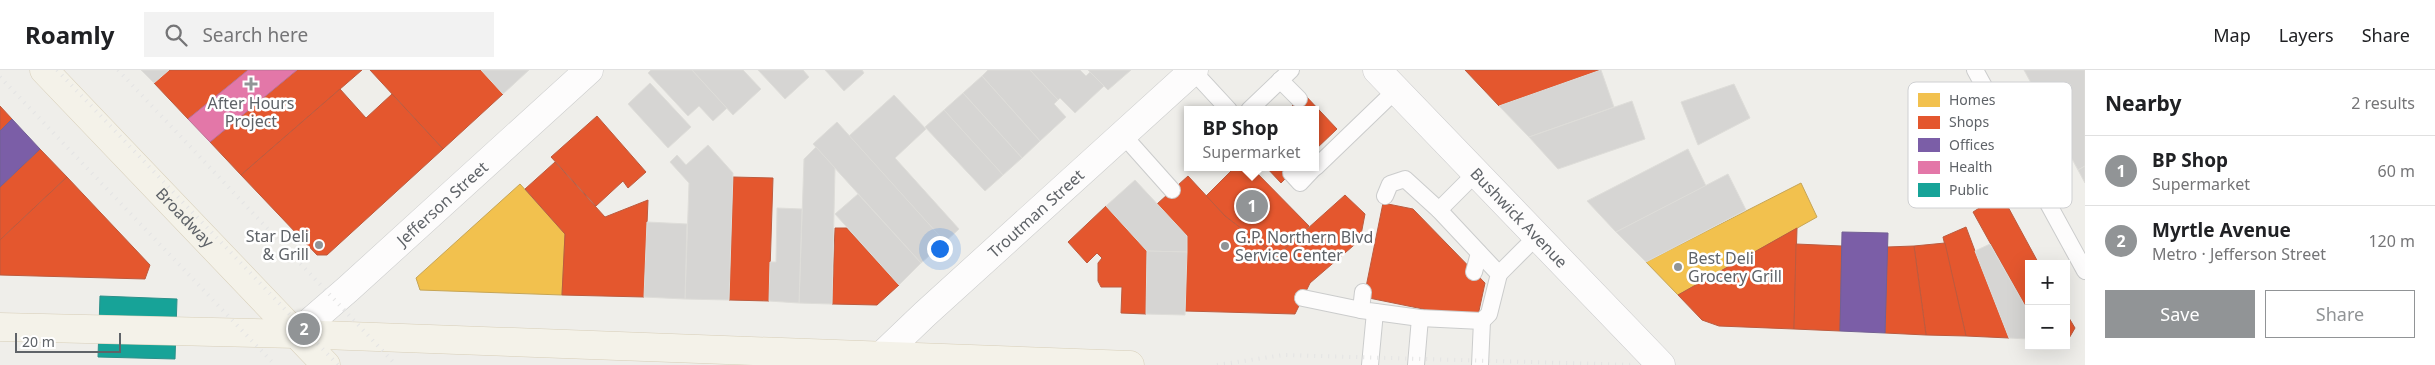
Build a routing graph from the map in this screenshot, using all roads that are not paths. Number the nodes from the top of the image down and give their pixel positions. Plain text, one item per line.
1 (44, 70) edge
2 (588, 70) edge
3 (1377, 70) edge
4 (1975, 70) edge
5 (1194, 71) edge
6 (1285, 75) edge
7 (1982, 82) edge
8 (1396, 90) junction
9 (1299, 99) dead end
10 (1225, 106) edge
11 (1259, 106) edge
12 (1123, 135) junction
13 (1319, 162) edge
14 (1311, 171) edge
15 (1291, 173) dead end
16 (1476, 173) junction
17 (1172, 190) dead end
18 (1385, 196) dead end
19 (2051, 208) edge
20 (1439, 210) junction
21 (1537, 236) junction
22 (1479, 253) junction
23 (2085, 271) edge
24 (1474, 272) dead end
25 (1499, 274) junction
26 (1363, 292) dead end
27 (1303, 298) dead end
28 (1368, 311) junction
29 (1420, 318) junction
30 (1482, 321) junction
31 (0, 327) edge
32 (296, 334) junction
33 (880, 357) junction
34 (326, 365) edge
35 (1130, 365) edge
36 (1370, 365) edge
37 (1416, 365) edge
38 (1480, 365) edge
39 (1661, 365) edge

1 - 32 main road, Broadway
2 - 32 street, Jefferson Street
3 - 8 street, Bushwick Avenue
4 - 7 lane
5 - 10 lane
5 - 12 street, Troutman Street
6 - 9 lane
6 - 11 lane
8 - 13 lane
8 - 16 street, Bushwick Avenue
12 - 17 lane
12 - 33 street, Troutman Street
14 - 15 lane
16 - 20 lane
16 - 21 street, Bushwick Avenue
18 - 20 lane
19 - 23 lane
20 - 22 lane
21 - 25 lane
21 - 39 street, Bushwick Avenue
22 - 24 lane
22 - 25 lane
25 - 30 lane
26 - 28 lane
27 - 28 lane
28 - 29 lane
28 - 36 lane
29 - 30 lane
29 - 37 lane
30 - 38 lane
31 - 32 main road
32 - 33 main road
32 - 34 main road, Broadway
33 - 35 main road

